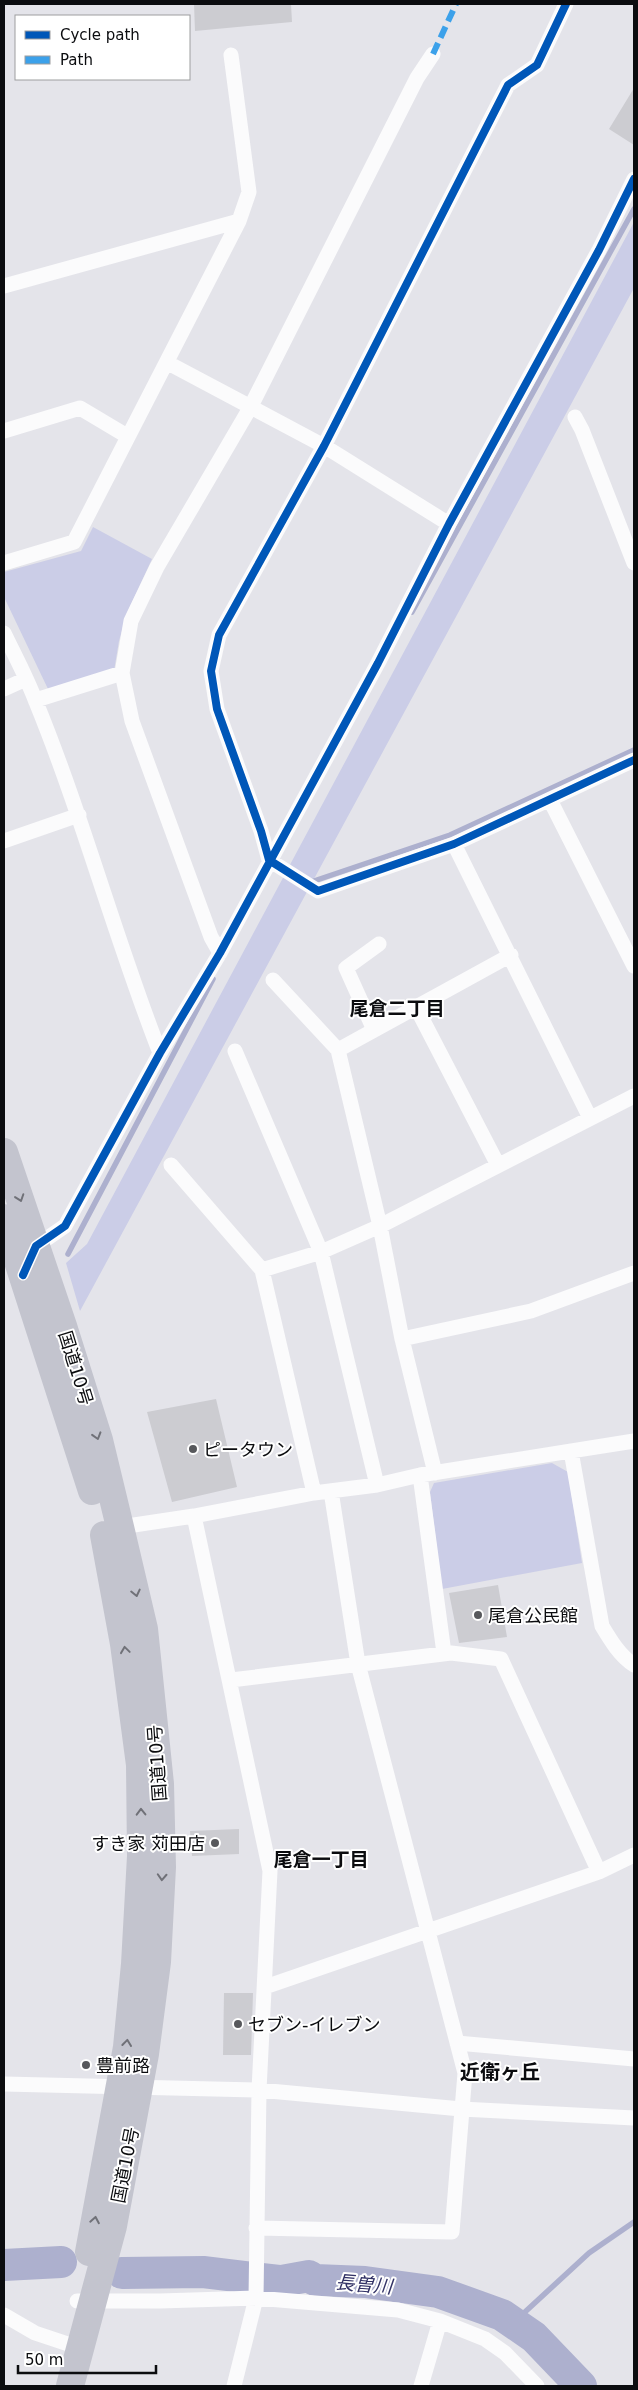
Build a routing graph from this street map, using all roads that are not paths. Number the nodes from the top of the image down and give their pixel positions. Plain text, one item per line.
1 (566, 4) edge
2 (433, 54) dead end
3 (231, 55) dead end
4 (634, 180) edge
5 (239, 221) junction
6 (4, 286) edge
7 (168, 362) junction
8 (250, 408) junction
9 (575, 417) dead end
10 (4, 430) edge
11 (127, 436) junction
12 (324, 446) junction
13 (449, 524) junction
14 (4, 563) edge
15 (634, 563) edge
16 (4, 633) edge
17 (122, 672) junction
18 (26, 679) junction
19 (4, 689) edge
20 (36, 700) junction
21 (634, 760) edge
22 (550, 800) junction
23 (79, 816) junction
24 (4, 840) edge
25 (454, 844) junction
26 (269, 860) junction
27 (378, 944) dead end
28 (220, 953) junction
29 (511, 956) junction
30 (634, 966) edge
31 (273, 980) dead end
32 (416, 1007) junction
33 (374, 1030) junction
34 (235, 1050) dead end
35 (338, 1050) junction
36 (160, 1053) junction
37 (634, 1096) edge
38 (590, 1118) junction
39 (4, 1152) edge
40 (172, 1165) dead end
41 (498, 1165) junction
42 (4, 1218) edge
43 (380, 1226) junction
44 (36, 1246) junction
45 (321, 1252) junction
46 (262, 1270) junction
47 (634, 1273) edge
48 (23, 1275) junction
49 (402, 1339) junction
50 (634, 1441) edge
51 (572, 1451) junction
52 (427, 1474) junction
53 (377, 1485) junction
54 (331, 1490) junction
55 (314, 1493) junction
56 (194, 1516) junction
57 (112, 1528) junction
58 (444, 1653) junction
59 (358, 1664) junction
60 (634, 1665) edge
61 (231, 1680) junction
62 (634, 1855) edge
63 (599, 1872) junction
64 (427, 1931) junction
65 (265, 1987) junction
66 (457, 2043) junction
67 (634, 2059) edge
68 (4, 2084) edge
69 (129, 2088) junction
70 (259, 2090) junction
71 (462, 2109) junction
72 (634, 2118) edge
73 (256, 2228) junction
74 (256, 2298) junction
75 (84, 2301) junction
76 (4, 2315) edge
77 (440, 2321) junction
78 (73, 2346) junction
79 (52, 2386) edge
80 (70, 2386) edge
81 (234, 2386) edge
82 (421, 2386) edge
83 (537, 2386) edge

1 - 12 street
2 - 8 street
3 - 5 street
4 - 13 street
5 - 6 street
5 - 7 street
7 - 8 street
7 - 11 street
8 - 12 street
8 - 17 street
9 - 15 street
10 - 11 street
11 - 14 street
12 - 13 street
12 - 26 street
13 - 26 street
16 - 18 street
17 - 20 street
17 - 28 street
18 - 19 street
18 - 20 street
20 - 23 street
21 - 22 street
22 - 25 street
22 - 30 street
23 - 24 street
23 - 36 street
25 - 26 street
25 - 29 street
26 - 28 street
27 - 33 street
28 - 36 street
29 - 32 street
29 - 38 street
31 - 35 street
32 - 33 street
32 - 41 street
33 - 35 street
34 - 45 street
35 - 43 street
36 - 44 street
37 - 38 street
38 - 41 street
39 -> 44 highway, 国道10号
40 - 46 street
41 - 43 street
42 - 48 highway, 国道10号
43 - 45 street
43 - 49 street
44 - 48 street
44 -> 57 highway, 国道10号
45 - 46 street
45 - 53 street
46 - 55 street
47 - 49 street
48 - 57 highway, 国道10号
49 - 52 street
50 - 51 street
51 - 52 street
51 - 60 street
52 - 53 street
52 - 58 street
53 - 54 street
54 - 55 street
54 - 59 street
55 - 56 street
56 - 57 street
56 - 61 street
57 - 69 highway, 国道10号
58 - 59 street
58 - 63 street
59 - 61 street
59 - 64 street
61 - 65 street
62 - 63 street
63 - 64 street
64 - 65 street
64 - 66 street
65 - 70 street
66 - 67 street
66 - 71 street
68 - 69 street
69 - 70 street
69 - 75 highway, 国道10号
70 - 71 street
70 - 73 street
71 - 72 street
71 - 73 street
73 - 74 street
74 - 75 street
74 - 77 street
74 - 81 street
75 - 78 highway, 国道10号
76 - 78 street
77 - 82 street
77 - 83 street
78 - 79 highway, 国道10号
78 - 80 highway, 国道10号

